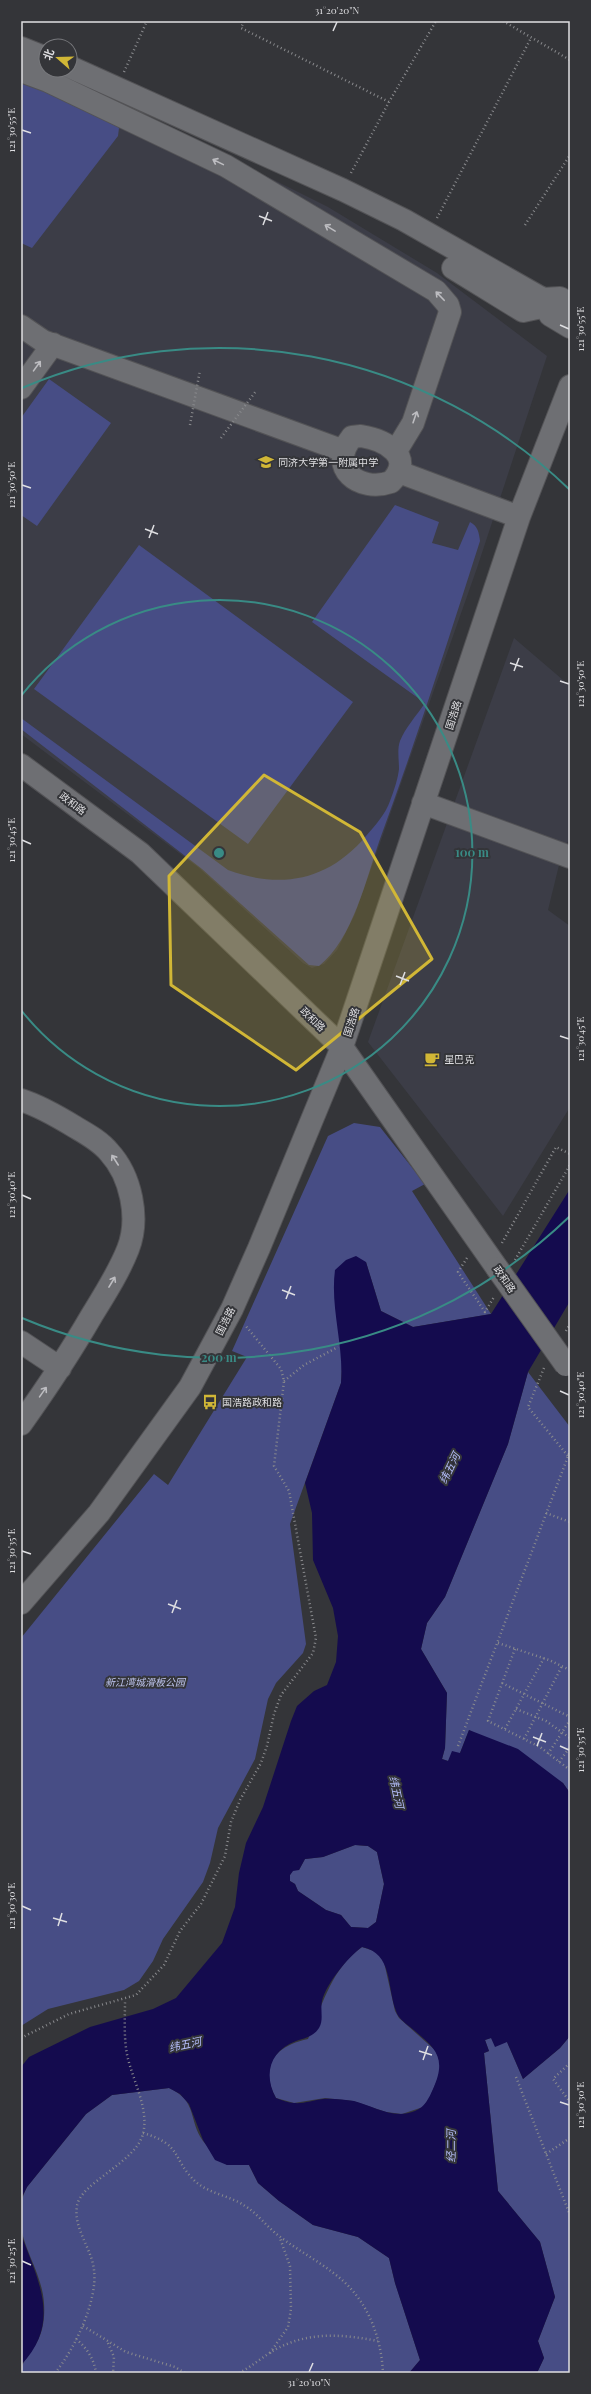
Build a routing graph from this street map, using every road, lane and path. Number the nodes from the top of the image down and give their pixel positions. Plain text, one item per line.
1 (147, 21) edge
2 (244, 21) edge
3 (436, 21) edge
4 (503, 21) edge
5 (531, 38) junction
6 (21, 48) edge
7 (38, 55) edge
8 (570, 60) edge
9 (21, 71) edge
10 (78, 71) edge
11 (116, 89) junction
12 (389, 102) junction
13 (570, 155) edge
14 (343, 190) junction
15 (525, 225) dead end
16 (429, 234) junction
17 (452, 268) dead end
18 (570, 304) edge
19 (543, 307) junction
20 (21, 326) edge
21 (570, 327) edge
22 (53, 344) junction
23 (200, 370) dead end
24 (570, 386) edge
25 (21, 388) edge
26 (256, 391) dead end
27 (190, 425) dead end
28 (221, 438) dead end
29 (344, 451) junction
30 (398, 462) junction
31 (519, 516) junction
32 (21, 765) edge
33 (424, 803) junction
34 (570, 857) edge
35 (342, 1047) junction
36 (21, 1100) edge
37 (570, 1154) edge
38 (495, 1265) junction
39 (232, 1309) junction
40 (570, 1324) edge
41 (563, 1336) dead end
42 (21, 1342) edge
43 (338, 1347) dead end
44 (560, 1367) edge
45 (60, 1368) junction
46 (284, 1380) junction
47 (21, 1424) edge
48 (570, 1451) edge
49 (568, 1457) junction
50 (546, 1513) junction
51 (570, 1522) edge
52 (21, 1603) edge
53 (498, 1643) junction
54 (515, 1648) junction
55 (544, 1658) junction
56 (562, 1666) junction
57 (570, 1670) edge
58 (502, 1683) junction
59 (525, 1693) junction
60 (542, 1702) junction
61 (516, 1709) junction
62 (535, 1717) junction
63 (570, 1718) edge
64 (505, 1729) junction
65 (562, 1732) junction
66 (570, 1738) edge
67 (524, 1739) junction
68 (458, 1746) dead end
69 (570, 1747) edge
70 (548, 1754) junction
71 (559, 1762) junction
72 (570, 1770) edge
73 (125, 2000) junction
74 (21, 2038) edge
75 (570, 2063) edge
76 (567, 2066) junction
77 (570, 2070) edge
78 (516, 2077) dead end
79 (570, 2102) edge
80 (143, 2133) junction
81 (570, 2138) edge
82 (546, 2154) junction
83 (569, 2211) edge
84 (570, 2215) edge
85 (280, 2236) junction
86 (83, 2326) junction
87 (76, 2339) junction
88 (378, 2341) junction
89 (108, 2343) junction
90 (269, 2355) junction
91 (55, 2373) edge
92 (96, 2373) edge
93 (113, 2373) edge
94 (184, 2373) edge
95 (239, 2373) edge
96 (383, 2373) edge

1 - 11 path
2 - 12 path
3 - 12 path
4 - 5 path
5 - 8 path
5 - 16 path
6 - 7 street
30 -> 9 street
10 - 11 street
11 - 14 street
12 - 14 path
13 - 15 path
14 - 16 street
16 - 19 street
17 - 19 street
18 - 19 street
19 - 21 street
20 - 22 street
25 -> 22 street
22 - 29 street
23 - 27 path, bridge
24 - 31 street, 国浩路
26 - 28 path, bridge
29 - 30 street
29 - 30 street
30 - 31 street
31 - 33 street, 国浩路
32 - 35 street, 政和路
33 - 34 street
33 - 35 street, 国浩路
35 - 38 street, 政和路
35 - 39 street, 国浩路
45 -> 36 street
37 - 38 path
38 - 44 street, 政和路, bridge
39 - 46 path
39 - 52 street, 国浩路
40 - 41 path
42 - 45 street
43 - 46 path
44 - 49 path
47 -> 45 street
46 - 73 path
48 - 49 path
49 - 50 path
50 - 51 path
50 - 53 path
53 - 54 path
53 - 68 path
54 - 55 path
54 - 58 path
55 - 56 path
55 - 59 path
56 - 57 path
56 - 60 path
58 - 59 path
58 - 64 path
59 - 60 path
59 - 61 path
60 - 62 path
60 - 63 path
61 - 62 path
61 - 64 path
62 - 65 path
62 - 67 path
63 - 65 path
64 - 67 path
65 - 66 path
65 - 70 path
67 - 70 path
69 - 71 path
70 - 71 path
71 - 72 path
73 - 74 path
73 - 80 path
75 - 76 path
76 - 77 path
76 - 79 path
78 - 82 path
80 - 85 path
80 - 86 path
81 - 82 path
82 - 83 path
83 - 84 path
85 - 88 path
85 - 90 path
86 - 87 path
86 - 89 path
87 - 91 path
87 - 92 path
88 - 90 path
88 - 96 path
89 - 93 path
89 - 94 path
90 - 95 path

